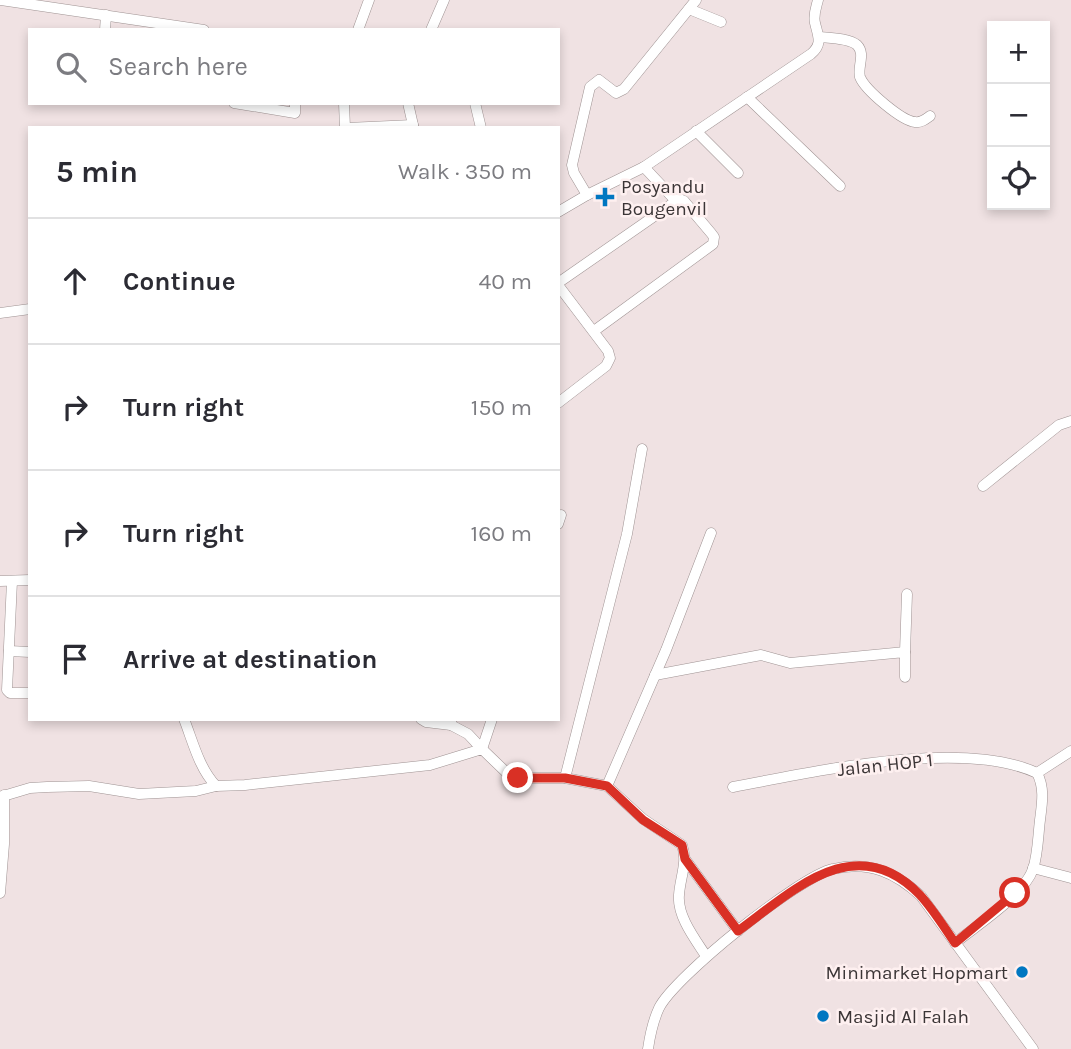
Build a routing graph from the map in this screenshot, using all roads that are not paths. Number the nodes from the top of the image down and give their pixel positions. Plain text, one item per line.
1 (1, 0) edge
2 (369, 0) edge
3 (444, 0) edge
4 (818, 0) edge
5 (692, 4) edge
6 (106, 15) junction
7 (720, 22) dead end
8 (106, 28) edge
9 (191, 28) edge
10 (359, 28) edge
11 (432, 28) edge
12 (820, 37) junction
13 (747, 97) junction
14 (246, 105) edge
15 (295, 105) edge
16 (344, 105) edge
17 (408, 105) edge
18 (475, 105) edge
19 (930, 116) dead end
20 (346, 126) edge
21 (413, 126) edge
22 (481, 126) edge
23 (696, 131) junction
24 (644, 167) junction
25 (738, 173) dead end
26 (840, 186) dead end
27 (587, 195) junction
28 (676, 201) junction
29 (560, 211) edge
30 (560, 283) edge
31 (560, 287) edge
32 (28, 309) edge
33 (0, 313) edge
34 (594, 331) junction
35 (560, 401) edge
36 (1071, 421) edge
37 (642, 449) dead end
38 (983, 486) dead end
39 (711, 533) dead end
40 (28, 580) edge
41 (0, 581) edge
42 (12, 581) junction
43 (907, 594) dead end
44 (9, 651) junction
45 (28, 652) edge
46 (905, 652) junction
47 (655, 675) junction
48 (905, 677) dead end
49 (28, 693) edge
50 (185, 721) edge
51 (424, 721) edge
52 (491, 721) edge
53 (451, 722) edge
54 (482, 749) junction
55 (1071, 751) edge
56 (1037, 773) junction
57 (565, 778) junction
58 (216, 786) junction
59 (607, 786) junction
60 (733, 787) dead end
61 (2, 796) edge
62 (685, 859) junction
63 (1033, 867) junction
64 (1071, 878) edge
65 (0, 893) edge
66 (738, 931) junction
67 (955, 943) junction
68 (706, 956) junction
69 (648, 1049) edge
70 (1033, 1049) edge

1 - 6 street
2 - 10 street
3 - 11 street
4 - 12 street
5 - 7 street
5 - 27 street
6 - 8 street
6 - 9 street
12 - 13 street
12 - 19 street
13 - 23 street
13 - 26 street
14 - 15 street
16 - 20 street
17 - 21 street
18 - 22 street
23 - 24 street
23 - 25 street
24 - 27 street
24 - 28 street
27 - 29 street
28 - 30 street
28 - 34 street
31 - 34 street
32 - 33 street
34 - 35 street
36 - 38 street
37 - 57 street
39 - 47 street
40 - 42 street
41 - 42 street
42 - 44 street
43 - 46 street
44 - 45 street
44 - 49 street
46 - 47 street
46 - 48 street
47 - 59 street
50 - 58 street
51 - 53 street
52 - 54 street
53 - 54 street
54 - 57 street
54 - 58 street
55 - 56 street
56 - 60 street, Jalan HOP 1
56 - 63 street
57 - 59 street
58 - 61 street
59 - 62 street
61 - 65 street
62 - 66 street
62 - 68 street
63 - 64 street
63 - 67 street
66 - 67 street
66 - 68 street
67 - 70 street
68 - 69 street

